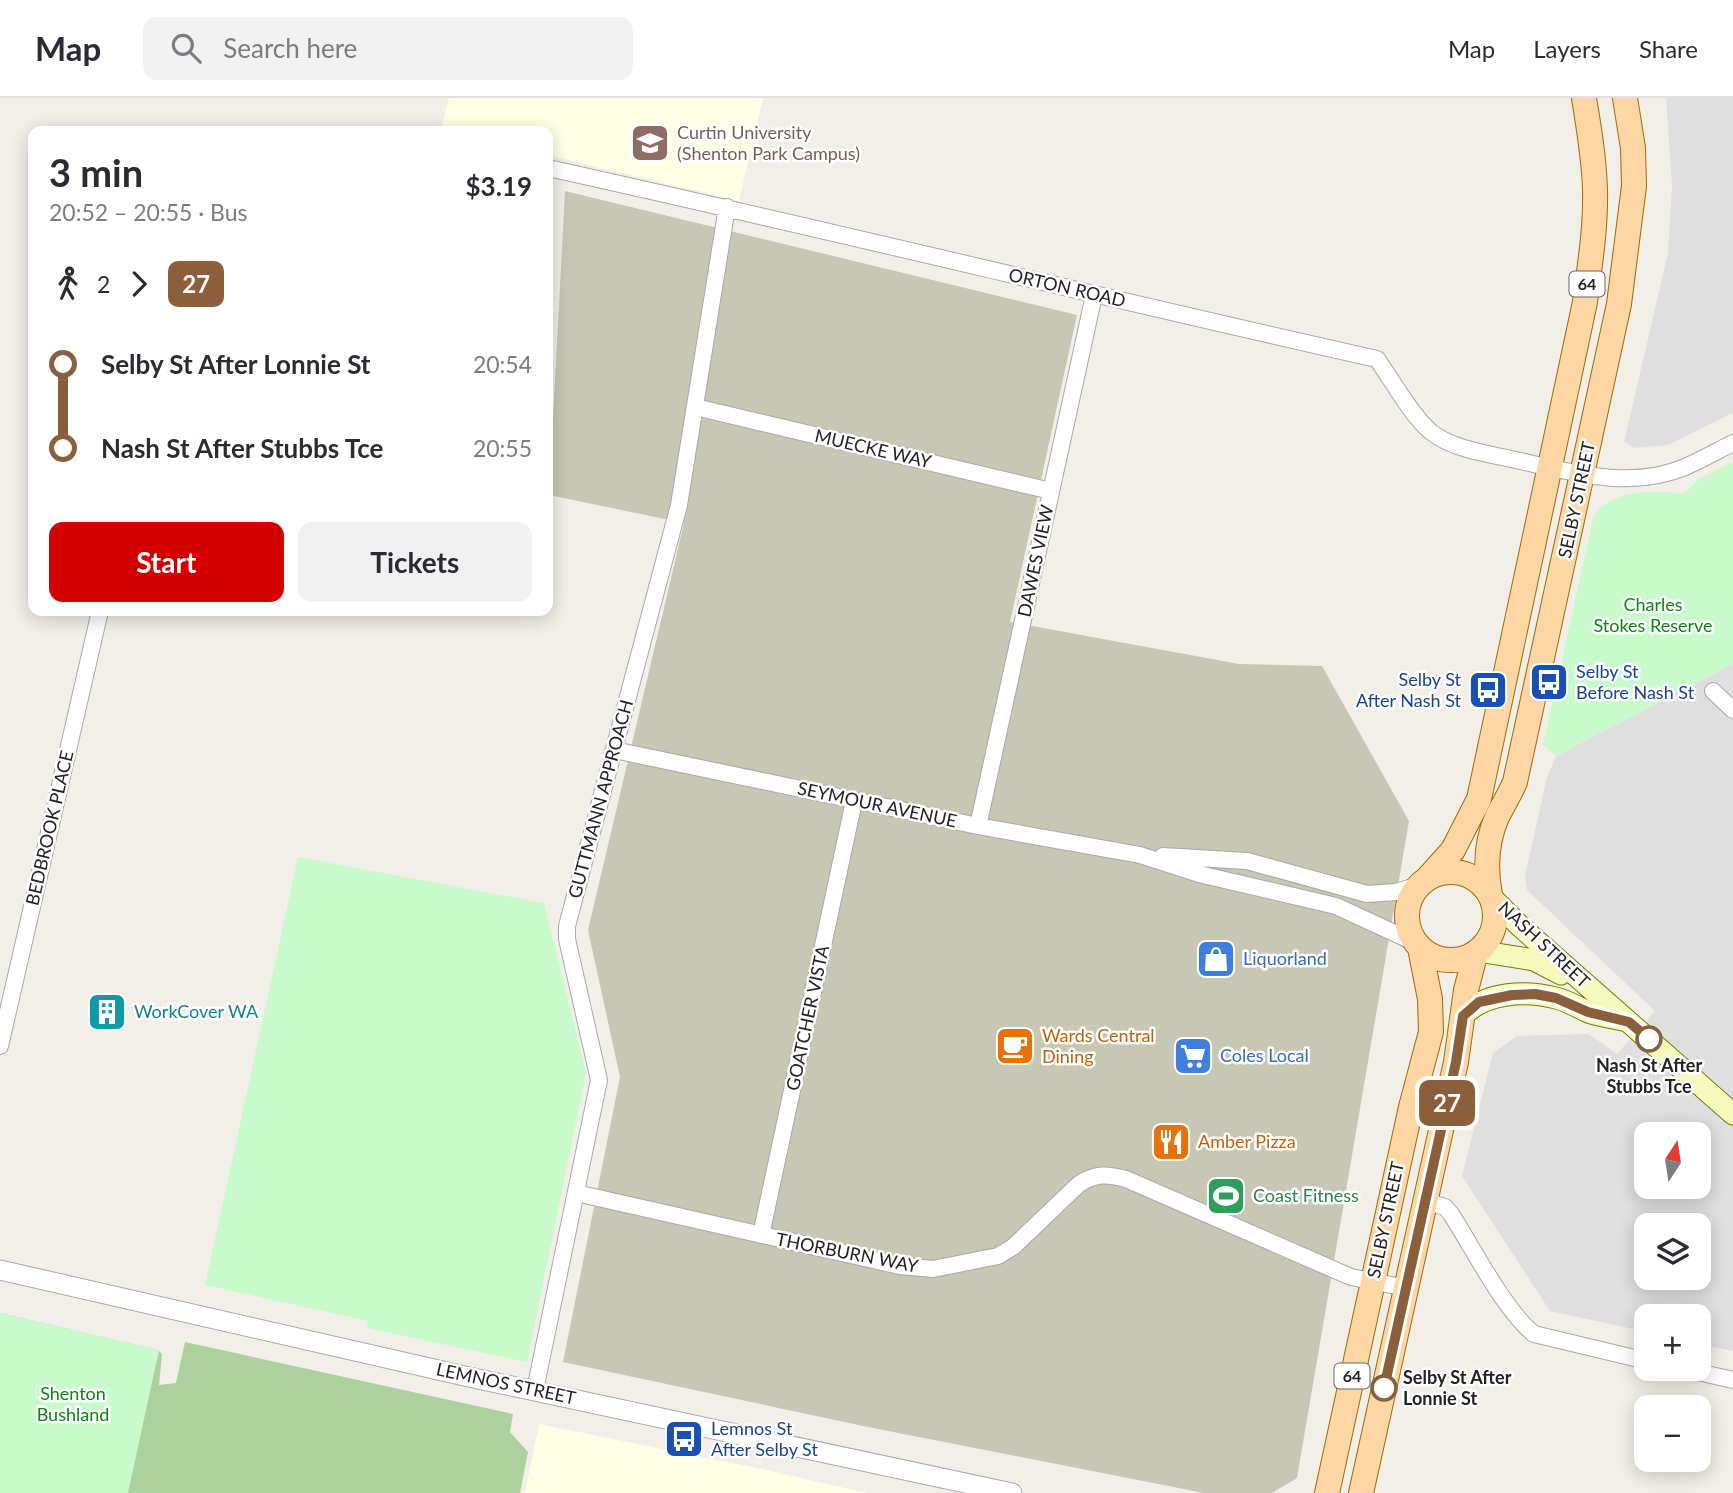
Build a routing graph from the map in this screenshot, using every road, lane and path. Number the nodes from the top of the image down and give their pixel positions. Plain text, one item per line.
1 (1584, 98) edge
2 (1625, 98) edge
3 (553, 169) edge
4 (1634, 186) junction
5 (1595, 190) junction
6 (727, 207) junction
7 (1094, 295) junction
8 (695, 407) junction
9 (1733, 443) edge
10 (1550, 467) junction
11 (1583, 475) junction
12 (1051, 491) junction
13 (99, 616) edge
14 (1713, 691) dead end
15 (1733, 710) edge
16 (614, 750) junction
17 (854, 801) junction
18 (978, 826) junction
19 (1140, 855) junction
20 (1423, 882) junction
21 (1491, 896) junction
22 (1418, 945) junction
23 (1477, 952) junction
24 (1463, 1016) junction
25 (1629, 1022) junction
26 (0, 1046) edge
27 (1733, 1114) edge
28 (576, 1193) junction
29 (1425, 1201) junction
30 (761, 1235) junction
31 (0, 1270) edge
32 (1373, 1282) junction
33 (1406, 1289) junction
34 (1634, 1358) edge
35 (1711, 1375) edge
36 (1733, 1380) edge
37 (535, 1390) junction
38 (1329, 1482) edge
39 (1012, 1493) edge
40 (1318, 1493) edge
41 (1361, 1493) edge

1 - 5 main road, SELBY STREET / 64
2 - 4 main road, SELBY STREET / 64
3 - 6 street, ORTON ROAD
4 - 5 main road
4 - 11 main road, SELBY STREET / 64
5 - 10 main road, SELBY STREET / 64
6 - 7 street, ORTON ROAD
6 - 8 street, GUTTMANN APPROACH
7 - 10 street, ORTON ROAD
7 - 12 street, DAWES VIEW
8 - 12 street, MUECKE WAY
8 - 16 street, GUTTMANN APPROACH
9 - 11 street, ORTON ROAD
10 - 11 street, ORTON ROAD
10 - 20 main road, SELBY STREET / 64
11 - 21 main road, SELBY STREET / 64
12 - 18 street, DAWES VIEW
13 - 26 street, BEDBROOK PLACE
14 - 15 street
16 - 17 street, SEYMOUR AVENUE
16 - 28 street, GUTTMANN APPROACH
17 - 18 street, SEYMOUR AVENUE
17 - 30 street, GOATCHER VISTA
18 - 19 street, SEYMOUR AVENUE
19 - 20 street, SEYMOUR AVENUE
19 - 22 street, SEYMOUR AVENUE
20 - 21 main road
20 - 22 main road, 64
21 - 23 main road, 64
21 - 25 main road, NASH STREET
22 - 23 main road
22 - 32 main road, SELBY STREET
23 - 24 main road, SELBY STREET
23 - 25 main road, NASH STREET
24 - 25 main road
24 - 29 main road, SELBY STREET
25 - 27 main road, NASH STREET
28 - 30 street, THORBURN WAY
28 - 37 street, GUTTMANN APPROACH
29 - 33 main road, SELBY STREET / 64
29 - 34 street
30 - 32 street, THORBURN WAY
31 - 37 street, LEMNOS STREET
32 - 33 street, THORBURN WAY
32 - 38 main road, SELBY STREET / 64
33 - 41 main road, SELBY STREET / 64
35 - 36 street
37 - 39 street, LEMNOS STREET
38 - 40 main road, SELBY STREET

